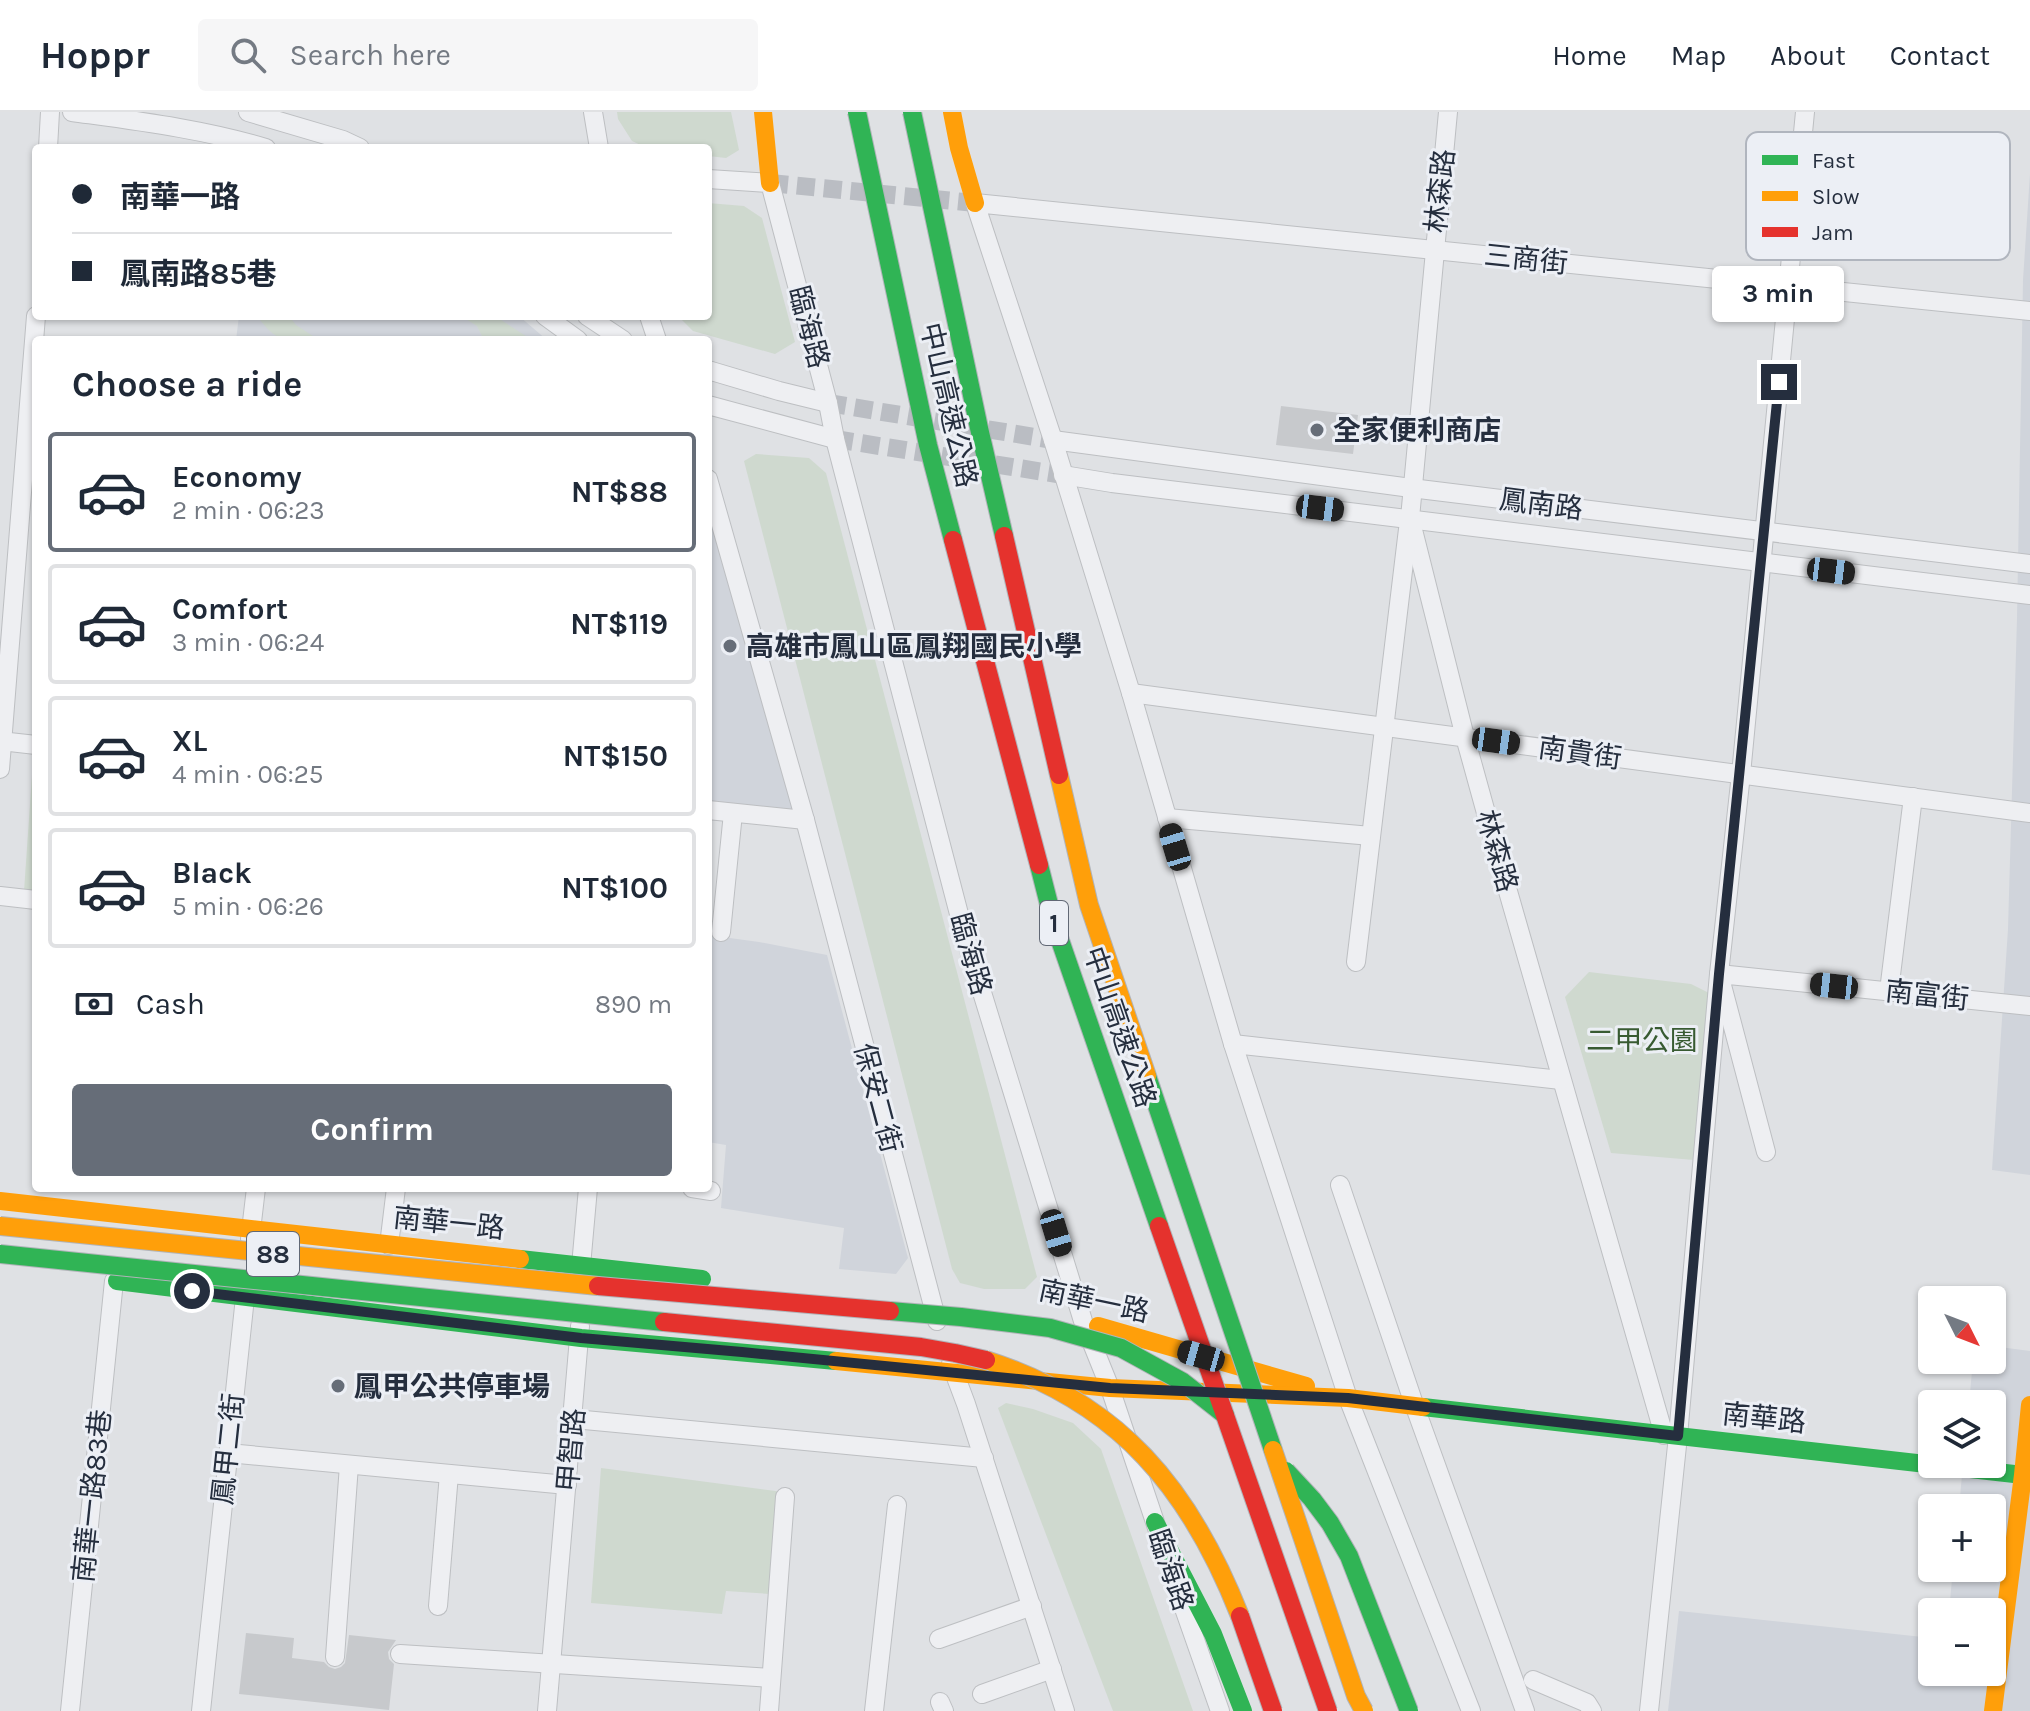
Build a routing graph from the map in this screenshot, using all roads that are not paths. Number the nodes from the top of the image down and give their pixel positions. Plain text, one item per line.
1 (50, 112) edge
2 (72, 112) edge
3 (593, 112) edge
4 (763, 112) edge
5 (857, 112) edge
6 (912, 112) edge
7 (952, 112) edge
8 (1448, 112) edge
9 (1805, 112) edge
10 (260, 114) edge
11 (1803, 132) edge
12 (48, 144) edge
13 (252, 144) edge
14 (352, 144) edge
15 (598, 144) edge
16 (712, 179) edge
17 (770, 183) junction
18 (975, 203) junction
19 (1435, 250) junction
20 (1791, 260) edge
21 (1788, 286) junction
22 (2030, 311) edge
23 (550, 320) edge
24 (593, 320) edge
25 (572, 336) edge
26 (617, 336) edge
27 (32, 366) edge
28 (712, 371) edge
29 (828, 403) junction
30 (712, 406) edge
31 (835, 439) junction
32 (1053, 440) junction
33 (1063, 475) junction
34 (1411, 488) junction
35 (712, 493) edge
36 (1410, 518) junction
37 (1764, 531) junction
38 (1761, 562) junction
39 (2030, 564) edge
40 (2030, 595) edge
41 (1131, 693) junction
42 (1384, 727) junction
43 (1465, 737) junction
44 (2, 742) edge
45 (32, 745) edge
46 (0, 769) edge
47 (1741, 774) junction
48 (1913, 797) junction
49 (712, 810) edge
50 (733, 813) junction
51 (2030, 813) edge
52 (1167, 818) junction
53 (805, 820) junction
54 (1371, 836) junction
55 (0, 896) edge
56 (32, 900) edge
57 (721, 932) dead end
58 (1356, 962) dead end
59 (1719, 974) junction
60 (1889, 991) junction
61 (2030, 1006) edge
62 (1233, 1044) junction
63 (1561, 1080) junction
64 (1766, 1152) dead end
65 (1340, 1185) dead end
66 (256, 1192) edge
67 (396, 1192) edge
68 (588, 1192) edge
69 (0, 1201) edge
70 (0, 1226) edge
71 (251, 1230) junction
72 (389, 1245) junction
73 (0, 1254) edge
74 (579, 1266) junction
75 (0, 1268) edge
76 (114, 1281) junction
77 (245, 1297) junction
78 (933, 1305) junction
79 (1083, 1321) junction
80 (581, 1338) junction
81 (954, 1372) junction
82 (1110, 1388) junction
83 (1348, 1398) junction
84 (2030, 1405) edge
85 (1415, 1407) junction
86 (574, 1419) junction
87 (1671, 1436) junction
88 (228, 1453) junction
89 (984, 1458) junction
90 (349, 1465) junction
91 (449, 1474) junction
92 (2027, 1476) edge
93 (567, 1485) junction
94 (785, 1497) dead end
95 (897, 1505) dead end
96 (1155, 1522) junction
97 (438, 1606) dead end
98 (1032, 1606) junction
99 (939, 1639) dead end
100 (400, 1654) dead end
101 (335, 1657) dead end
102 (551, 1664) junction
103 (1052, 1669) junction
104 (771, 1678) junction
105 (1533, 1680) dead end
106 (982, 1694) dead end
107 (70, 1711) edge
108 (201, 1711) edge
109 (547, 1711) edge
110 (769, 1711) edge
111 (874, 1711) edge
112 (1065, 1711) edge
113 (1220, 1711) edge
114 (1243, 1711) edge
115 (1273, 1711) edge
116 (1328, 1711) edge
117 (1364, 1711) edge
118 (1409, 1711) edge
119 (1471, 1711) edge
120 (1525, 1711) edge
121 (1592, 1711) edge
122 (1649, 1711) edge
123 (1993, 1711) edge

1 - 12 street
2 - 13 street
3 - 15 street
4 - 17 main road
5 - 116 main road, 中山高速公路 / 1, bridge
6 - 117 main road, 中山高速公路 / 1, bridge
7 - 18 main road
8 - 19 street, 林森路
9 - 11 street
10 - 14 street
16 - 17 street
17 - 29 street, 臨海路
18 - 19 street, 三商街
18 - 32 street
19 - 21 street, 三商街
19 - 34 street, 林森路
20 - 21 street
21 - 22 street, 三商街
21 - 37 street
23 - 25 street
24 - 26 street
27 - 44 street
28 - 29 street
29 - 31 street, 臨海路
30 - 31 street
31 - 79 street, 臨海路
32 - 33 street
32 - 34 street, 鳳南路
33 - 36 street, 鳳南路
33 - 41 street
34 - 36 street, 林森路
34 - 37 street, 鳳南路
35 - 53 street, 保安二街
36 - 38 street, 鳳南路
36 - 42 street
36 - 43 street, 林森路
37 - 38 street
37 - 39 street, 鳳南路
38 - 40 street, 鳳南路
38 - 47 street
41 - 42 street, 南貴街
41 - 52 street
42 - 43 street, 南貴街
42 - 54 street
43 - 47 street, 南貴街
43 - 63 street, 林森路
44 - 45 street
44 - 46 street
47 - 48 street, 南貴街
47 - 59 street
48 - 51 street, 南貴街
48 - 60 street
49 - 50 street
50 - 53 street
50 - 57 street
52 - 54 street
52 - 62 street
53 - 78 street, 保安二街
54 - 58 street
55 - 56 street
59 - 60 street, 南富街
59 - 64 street
59 - 87 street
60 - 61 street, 南富街
62 - 63 street
62 - 83 street
63 - 87 street, 林森路
65 - 85 street
66 - 71 street, 鳳甲二街
67 - 72 street
68 - 74 street, 甲智路
69 - 71 main road, 南華一路
70 - 118 main road, 88, bridge
71 - 72 main road, 南華一路
71 - 77 street, 鳳甲二街
72 - 74 main road, 南華一路
73 - 115 main road, 88, bridge
74 - 78 main road, 南華一路
74 - 80 street, 甲智路
75 - 76 main road
76 - 77 main road
76 - 107 street, 南華一路83巷
77 - 80 main road
77 - 88 street, 鳳甲二街
78 - 79 main road, 南華一路
78 - 81 street, 保安二街
79 - 82 street, 臨海路
79 - 83 main road, 南華一路
80 - 81 main road
80 - 86 street, 甲智路
81 - 82 main road
81 - 89 street, 保安二街
82 - 83 main road
82 - 96 street, 臨海路
83 - 85 main road, 南華路
83 - 119 street
84 - 92 main road
85 - 87 main road, 南華路
85 - 120 street
86 - 89 street
86 - 93 street, 甲智路
87 - 92 main road, 南華路
87 - 122 street
88 - 90 street
88 - 108 street, 鳳甲二街
89 - 98 street, 保安二街
90 - 91 street
90 - 101 street
91 - 93 street
91 - 97 street
92 - 123 main road
93 - 102 street, 甲智路
94 - 104 street
95 - 111 street
96 - 113 street, 臨海路
96 - 114 main road
98 - 99 street
98 - 103 street, 保安二街
100 - 102 street
102 - 104 street
102 - 109 street, 甲智路
103 - 106 street
103 - 112 street, 保安二街
104 - 110 street
105 - 121 street

